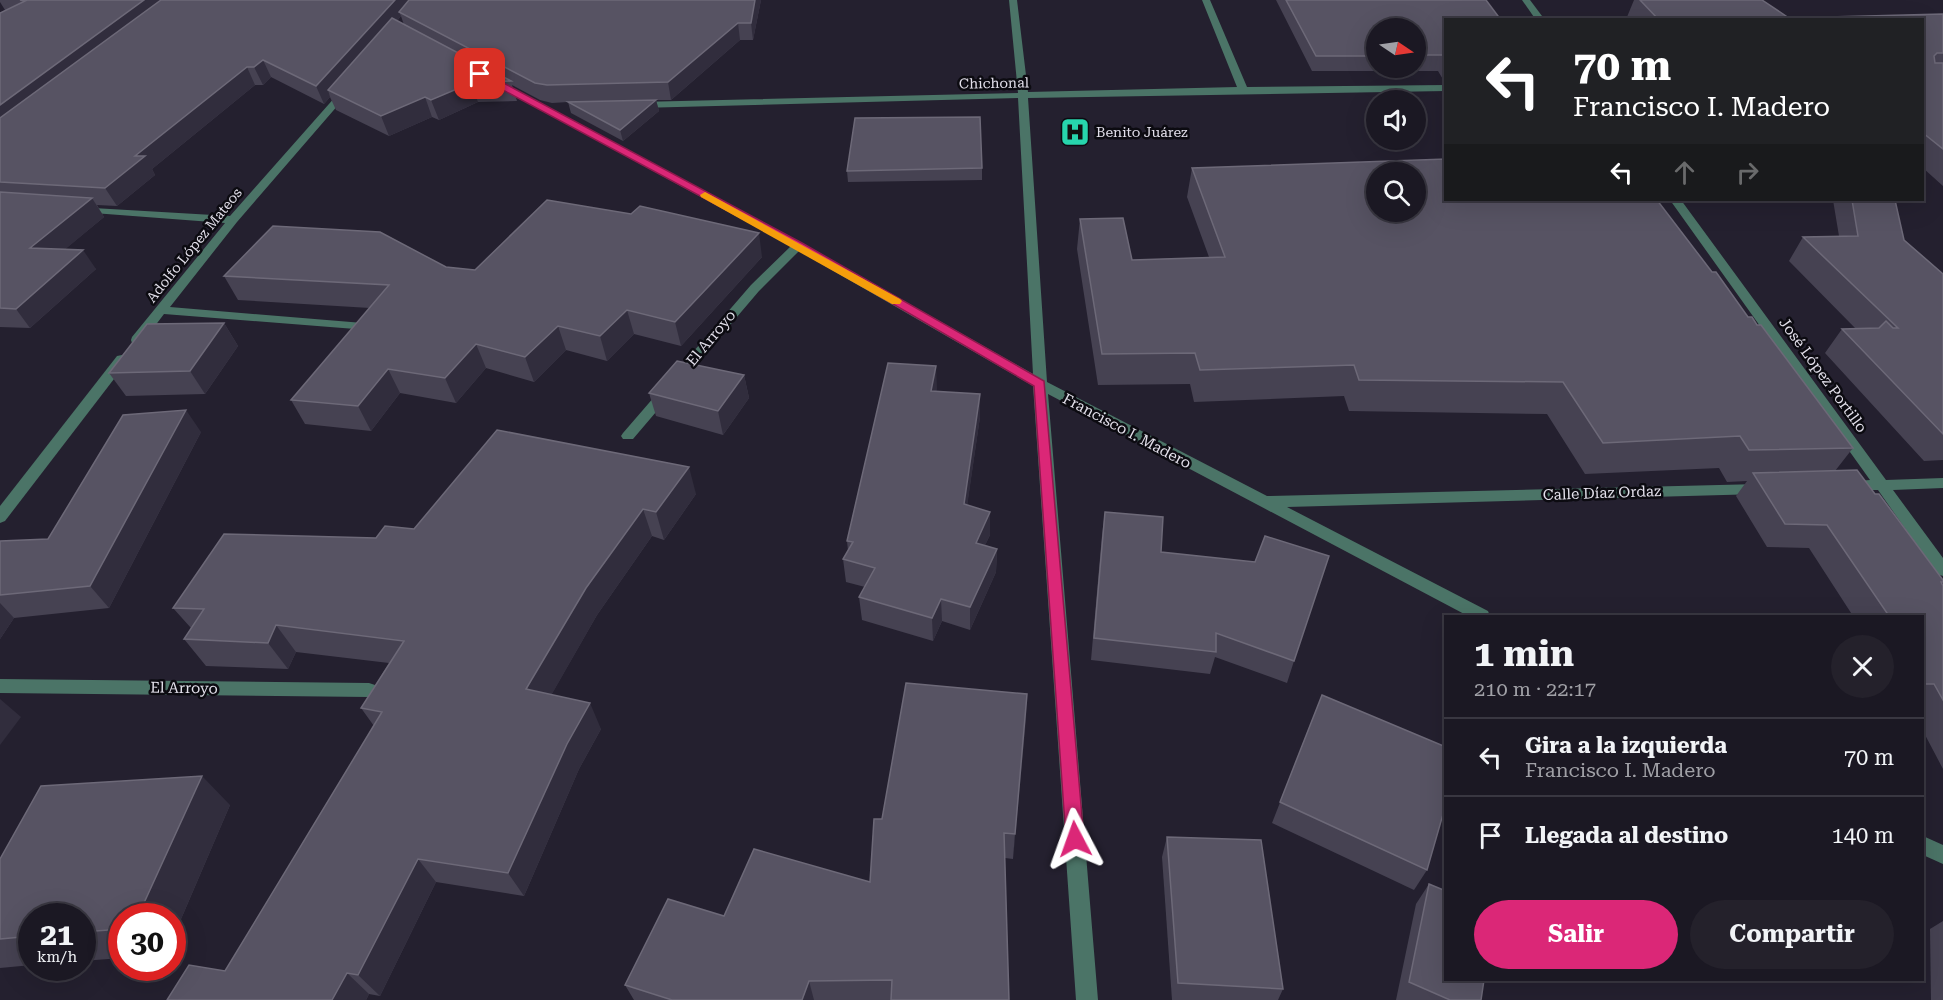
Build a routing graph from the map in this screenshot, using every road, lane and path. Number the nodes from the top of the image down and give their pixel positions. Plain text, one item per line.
1 (1013, 0) edge
2 (1206, 0) edge
3 (1526, 0) edge
4 (1540, 18) edge
5 (359, 75) edge
6 (490, 80) edge
7 (1444, 88) edge
8 (1243, 90) junction
9 (1023, 95) junction
10 (624, 106) edge
11 (565, 107) edge
12 (542, 108) junction
13 (1677, 201) edge
14 (70, 208) edge
15 (233, 220) junction
16 (798, 245) junction
17 (160, 310) junction
18 (363, 327) edge
19 (1040, 384) junction
20 (628, 436) dead end
21 (1943, 483) edge
22 (1882, 485) junction
23 (1834, 487) edge
24 (1774, 488) edge
25 (1261, 502) junction
26 (0, 517) edge
27 (1943, 570) edge
28 (1480, 615) edge
29 (0, 686) edge
30 (369, 690) edge
31 (1924, 846) edge
32 (1943, 855) edge
33 (1087, 1000) edge

1 - 9 street
2 - 8 street
3 - 4 street
5 - 15 street, Adolfo López Mateos
6 - 12 street, Francisco I. Madero
7 - 8 street, Chichonal
8 - 9 street, Chichonal
9 - 10 street, Chichonal
9 - 19 street
11 - 12 street
12 - 16 street, Francisco I. Madero
13 - 22 street, José López Portillo
14 - 15 street
15 - 17 street, Adolfo López Mateos
16 - 19 street, Francisco I. Madero
16 - 20 street, El Arroyo
17 - 18 street
17 - 26 street, Adolfo López Mateos
19 - 25 street, Francisco I. Madero
19 - 33 street
21 - 22 street
22 - 23 street
22 - 27 street, José López Portillo
24 - 25 street, Calle Díaz Ordaz
25 - 28 street, Francisco I. Madero
29 - 30 street, El Arroyo
31 - 32 street

